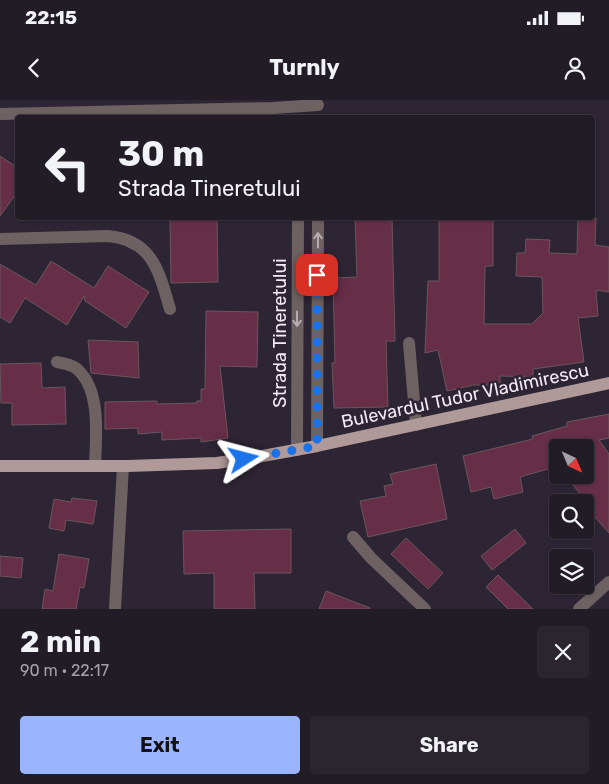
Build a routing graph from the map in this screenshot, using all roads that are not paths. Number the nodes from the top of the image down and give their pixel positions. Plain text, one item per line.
1 (273, 104) edge
2 (320, 107) edge
3 (298, 112) edge
4 (0, 114) edge
5 (298, 220) edge
6 (318, 220) edge
7 (0, 239) edge
8 (170, 309) dead end
9 (409, 343) dead end
10 (57, 362) dead end
11 (609, 383) edge
12 (416, 425) junction
13 (317, 446) junction
14 (297, 450) junction
15 (0, 466) edge
16 (95, 466) junction
17 (123, 466) junction
18 (353, 537) dead end
19 (609, 582) edge
20 (585, 607) edge
21 (115, 609) edge
22 (425, 609) edge

1 - 3 street
1 - 4 street
2 - 3 street
5 -> 14 street, Strada Tineretului
13 -> 6 street, Strada Tineretului
7 - 8 street
9 - 12 street
10 - 16 street
11 - 12 main road, Bulevardul Tudor Vladimirescu
12 - 13 main road, Bulevardul Tudor Vladimirescu
13 - 14 main road, Bulevardul Tudor Vladimirescu
14 - 17 main road, Bulevardul Tudor Vladimirescu
15 - 16 main road, Bulevardul Tudor Vladimirescu
16 - 17 main road, Bulevardul Tudor Vladimirescu
17 - 21 street
18 - 22 street
19 - 20 street

